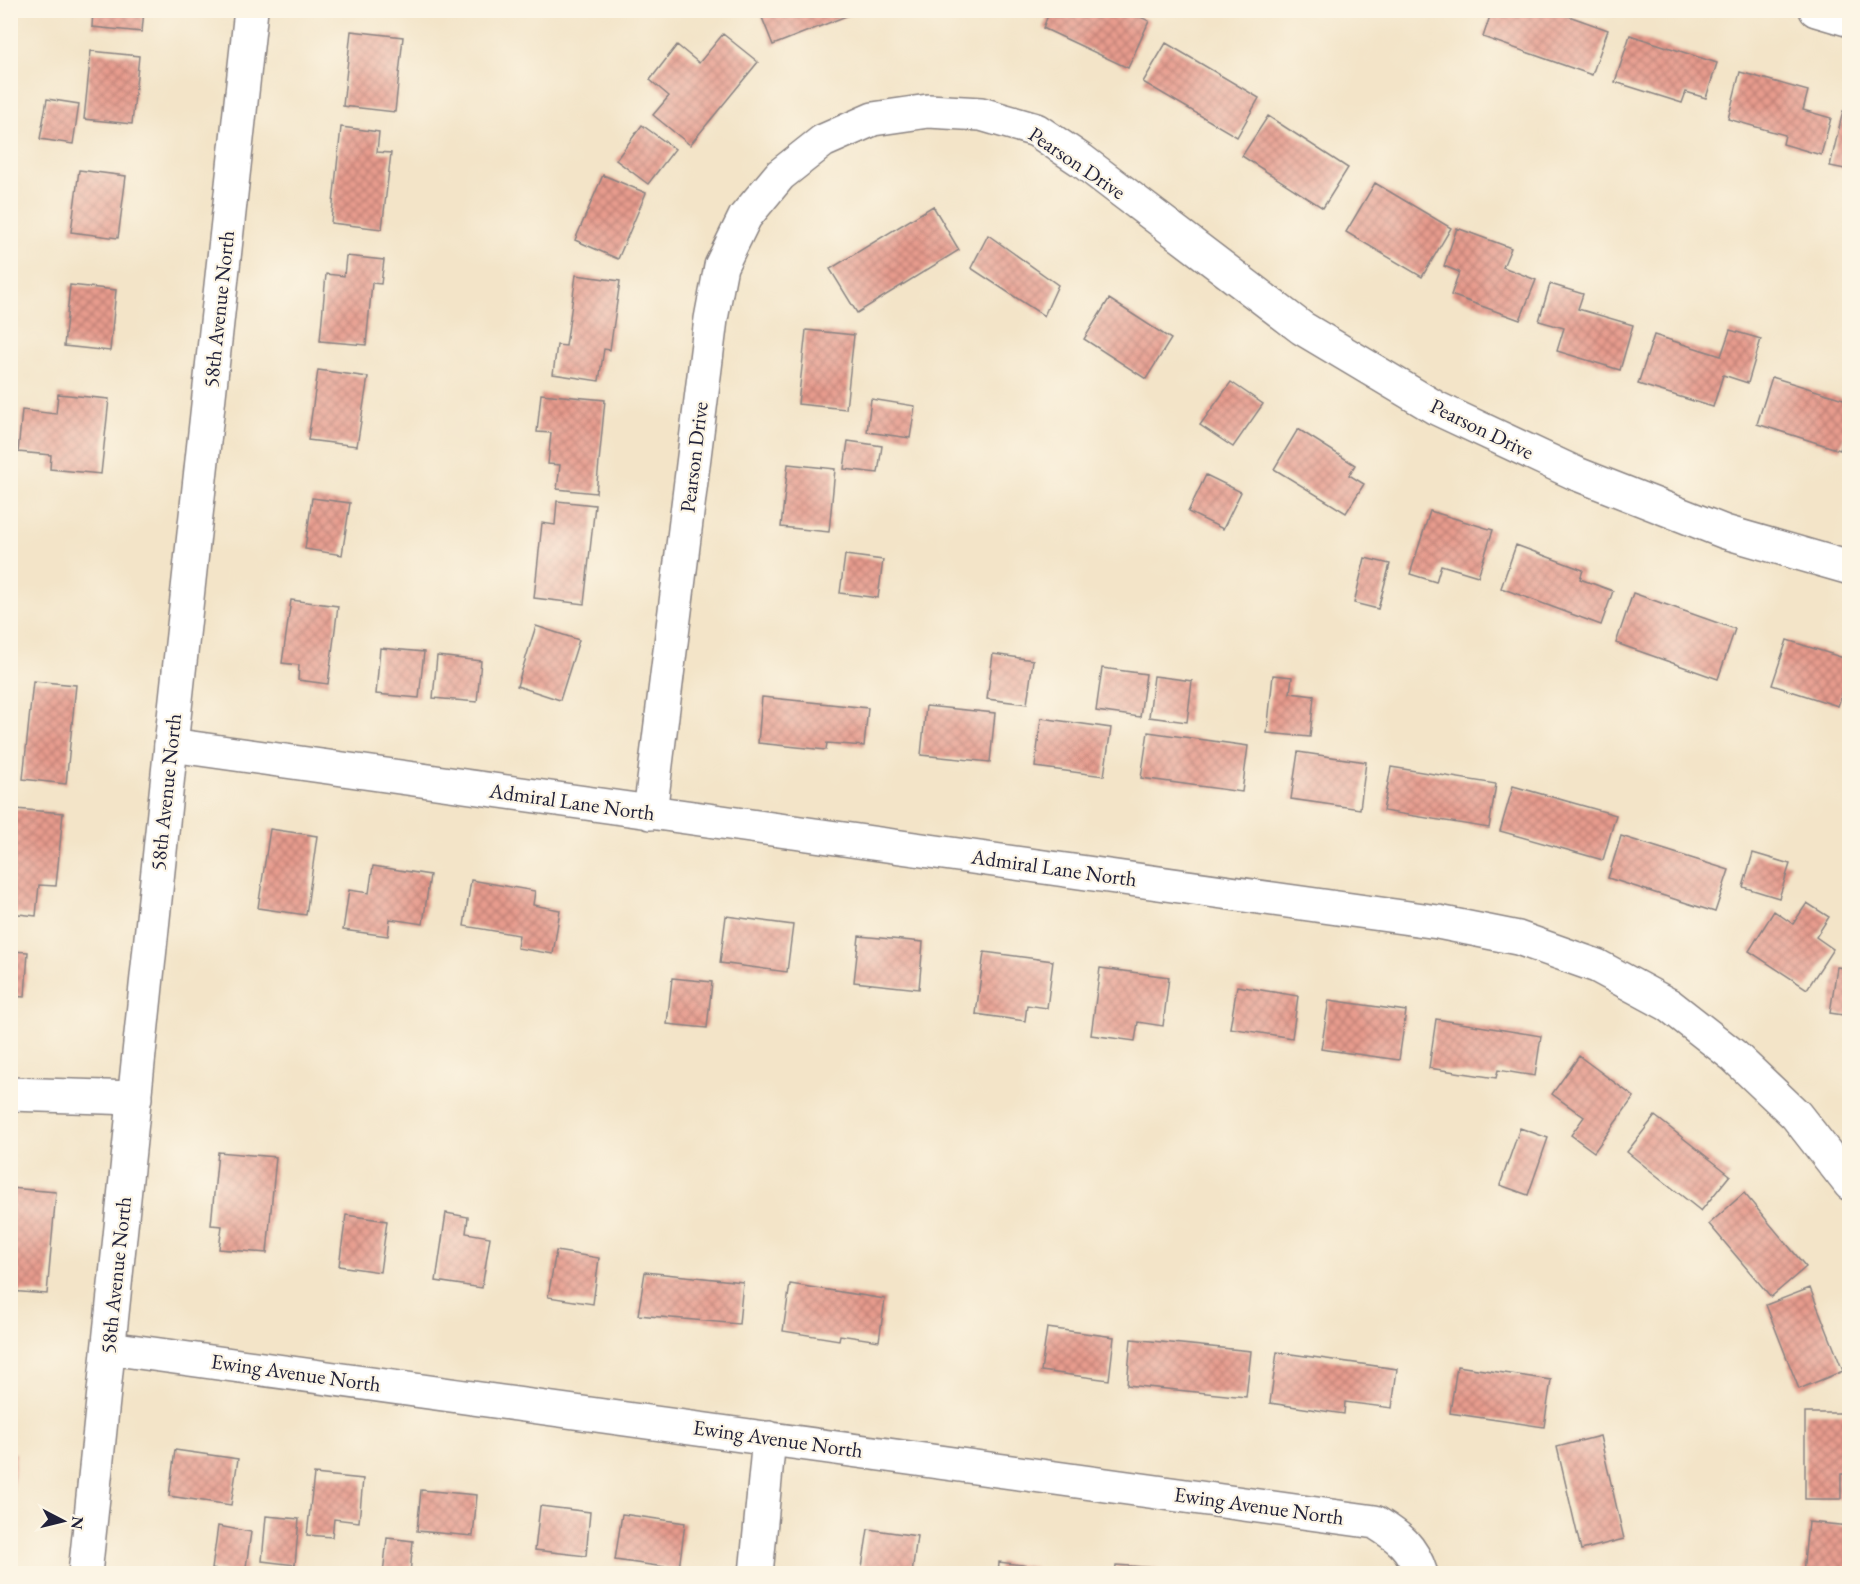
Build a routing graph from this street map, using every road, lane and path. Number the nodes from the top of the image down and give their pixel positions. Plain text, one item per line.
1 (251, 10) edge
2 (1816, 10) edge
3 (1850, 20) edge
4 (1850, 568) edge
5 (171, 745) junction
6 (650, 813) junction
7 (10, 1094) edge
8 (135, 1098) junction
9 (1850, 1184) edge
10 (109, 1348) junction
11 (769, 1438) junction
12 (85, 1574) edge
13 (756, 1574) edge
14 (1421, 1574) edge

1 - 5 street, 58th Avenue North
2 - 3 street
4 - 6 street, Pearson Drive
5 - 6 street, Admiral Lane North
5 - 8 street, 58th Avenue North
6 - 9 street, Admiral Lane North
7 - 8 street
8 - 10 street, 58th Avenue North
10 - 11 street, Ewing Avenue North
10 - 12 street, 58th Avenue North
11 - 13 street
11 - 14 street, Ewing Avenue North

